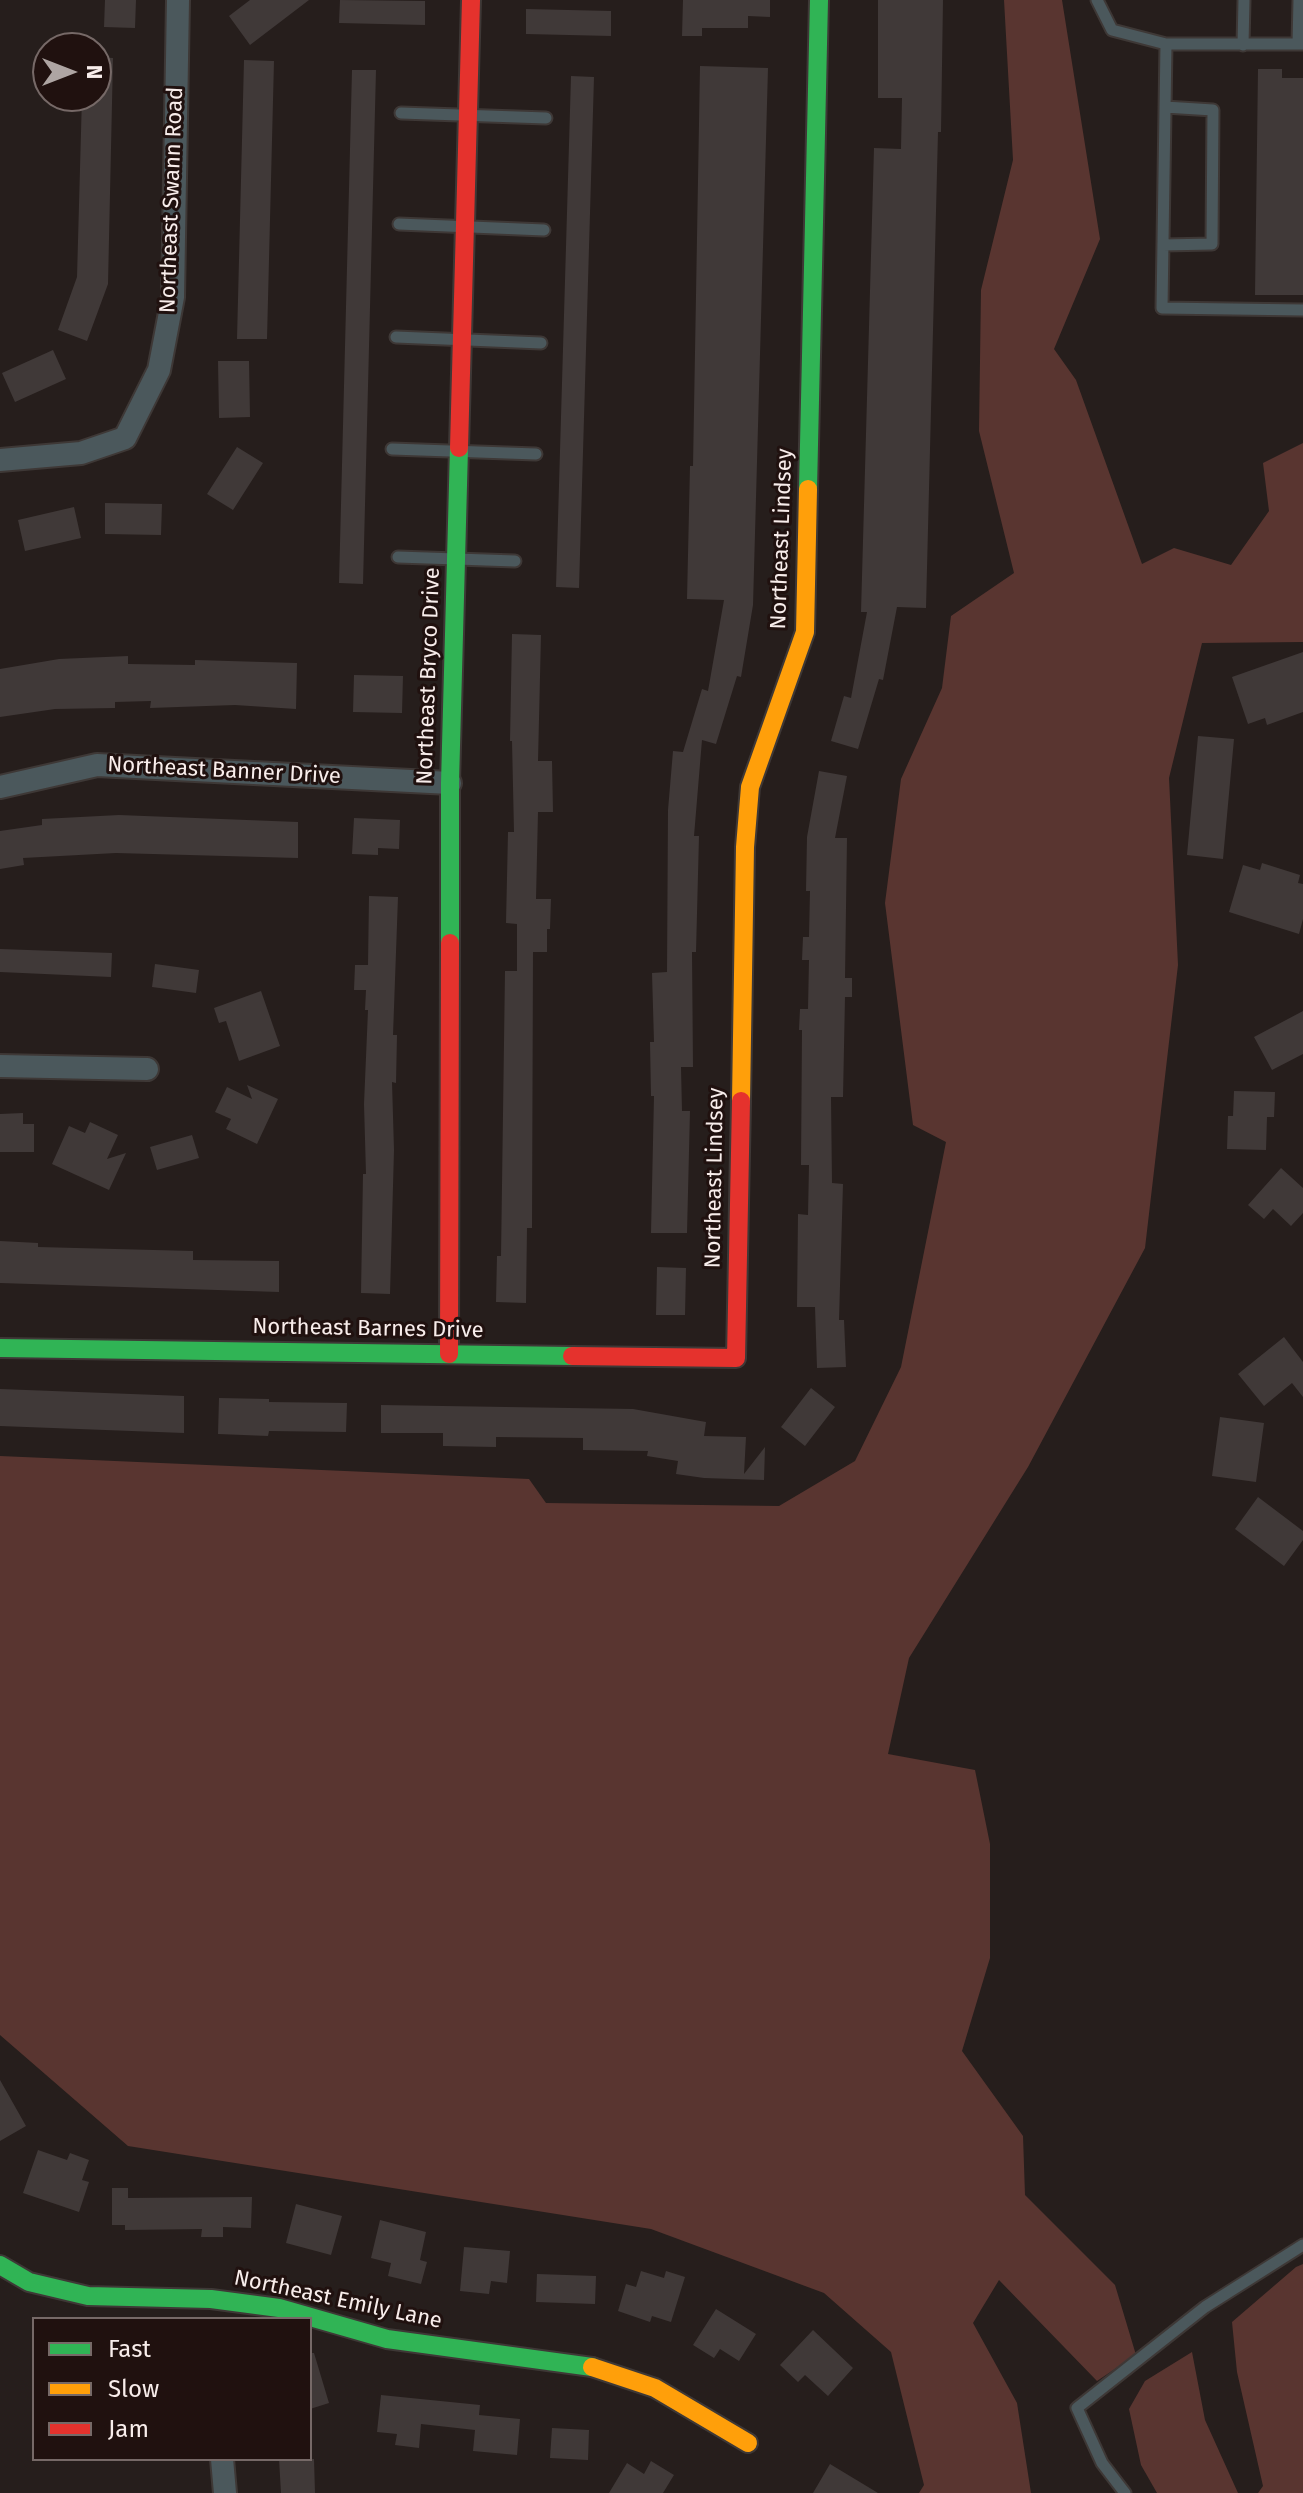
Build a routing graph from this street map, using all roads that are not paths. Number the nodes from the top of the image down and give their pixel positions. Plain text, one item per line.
1 (178, 0) edge
2 (471, 0) edge
3 (819, 0) edge
4 (1097, 0) edge
5 (1244, 0) edge
6 (1299, 0) edge
7 (1166, 44) junction
8 (1301, 44) edge
9 (1243, 45) junction
10 (1165, 107) junction
11 (401, 113) dead end
12 (468, 115) junction
13 (546, 118) dead end
14 (399, 224) dead end
15 (465, 227) junction
16 (544, 230) dead end
17 (1163, 245) junction
18 (1303, 310) edge
19 (396, 337) dead end
20 (462, 340) junction
21 (541, 343) dead end
22 (392, 449) dead end
23 (459, 452) junction
24 (536, 454) dead end
25 (0, 460) edge
26 (398, 557) dead end
27 (456, 559) junction
28 (515, 561) dead end
29 (450, 783) junction
30 (0, 787) edge
31 (0, 1066) edge
32 (147, 1069) dead end
33 (0, 1348) edge
34 (449, 1354) junction
35 (736, 1358) joint
36 (1303, 2245) edge
37 (0, 2265) edge
38 (212, 2309) edge
39 (310, 2317) edge
40 (312, 2317) edge
41 (748, 2443) dead end
42 (1125, 2493) edge

1 - 25 street, Northeast Swann Road
2 - 12 street, Northeast Bryco Drive
3 - 35 street, Northeast Lindsey
4 - 7 lane
5 - 9 lane
6 - 8 lane
7 - 9 lane
7 - 10 lane
8 - 9 lane
10 - 17 lane
10 - 17 lane
11 - 12 lane
12 - 13 lane
12 - 15 street, Northeast Bryco Drive
14 - 15 lane
15 - 16 lane
15 - 20 street, Northeast Bryco Drive
17 - 18 lane
19 - 20 lane
20 - 21 lane
20 - 23 street, Northeast Bryco Drive
22 - 23 lane
23 - 24 lane
23 - 27 street, Northeast Bryco Drive
26 - 27 lane
27 - 28 lane
27 - 29 street, Northeast Bryco Drive
29 - 30 street, Northeast Banner Drive
29 - 34 street, Northeast Bryco Drive
31 - 32 street
33 - 34 street, Northeast Barnes Drive
34 - 35 street, Northeast Barnes Drive
36 - 42 lane
37 - 38 street, Northeast Emily Lane
38 - 39 street, Northeast Emily Lane
40 - 41 street, Northeast Emily Lane

